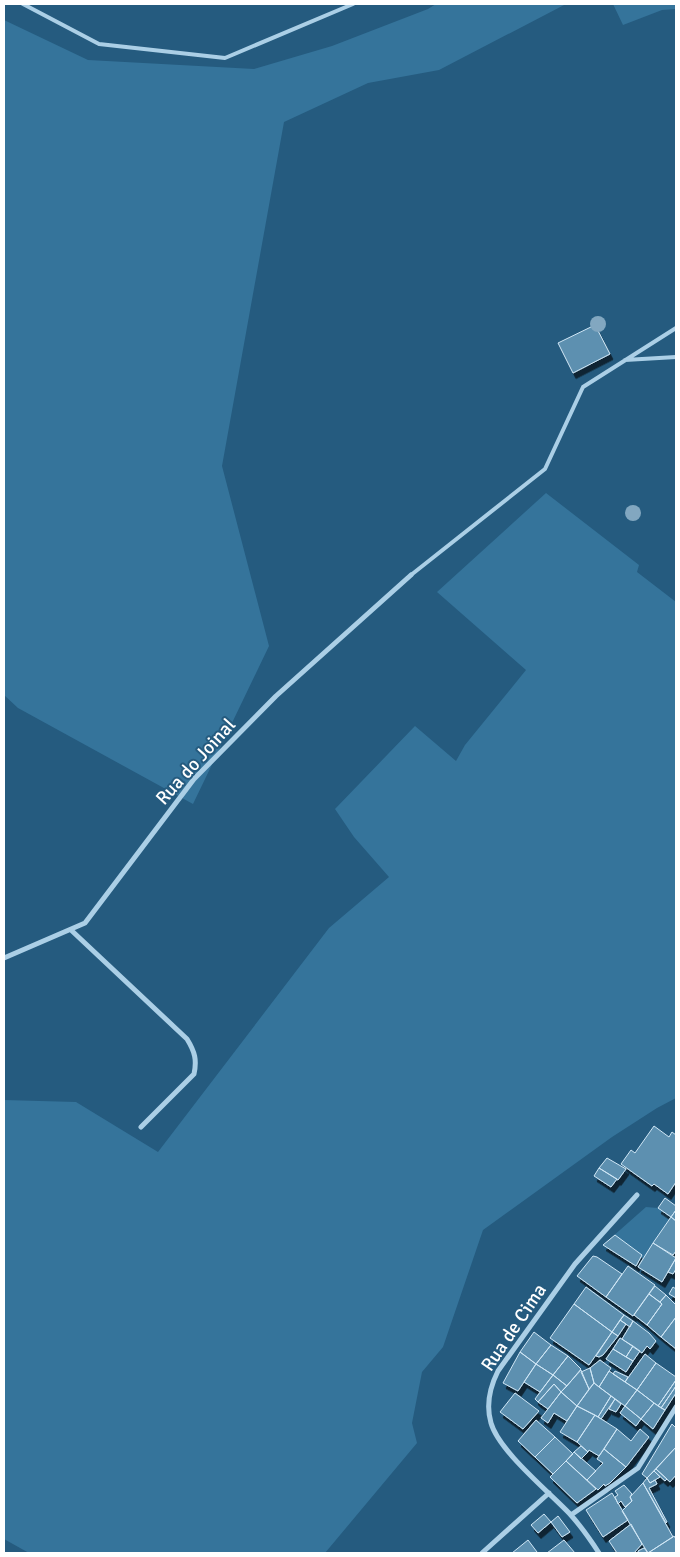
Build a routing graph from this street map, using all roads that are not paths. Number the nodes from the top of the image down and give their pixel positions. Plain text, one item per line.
1 (23, 4) edge
2 (353, 4) edge
3 (676, 328) edge
4 (676, 358) edge
5 (623, 360) junction
6 (411, 575) joint
7 (71, 930) junction
8 (4, 958) edge
9 (141, 1127) dead end
10 (636, 1195) dead end
11 (676, 1407) edge
12 (549, 1493) junction
13 (570, 1515) junction
14 (482, 1553) edge
15 (598, 1553) edge

1 - 2 lane
3 - 5 lane
4 - 5 lane
5 - 6 lane
6 - 7 street, Rua do Joinal
7 - 8 street, Rua do Joinal
7 - 9 street
10 - 12 street, Rua de Cima
11 - 13 street
12 - 13 street, Rua de Cima
12 - 14 street
13 - 15 street, Rua de Cima

